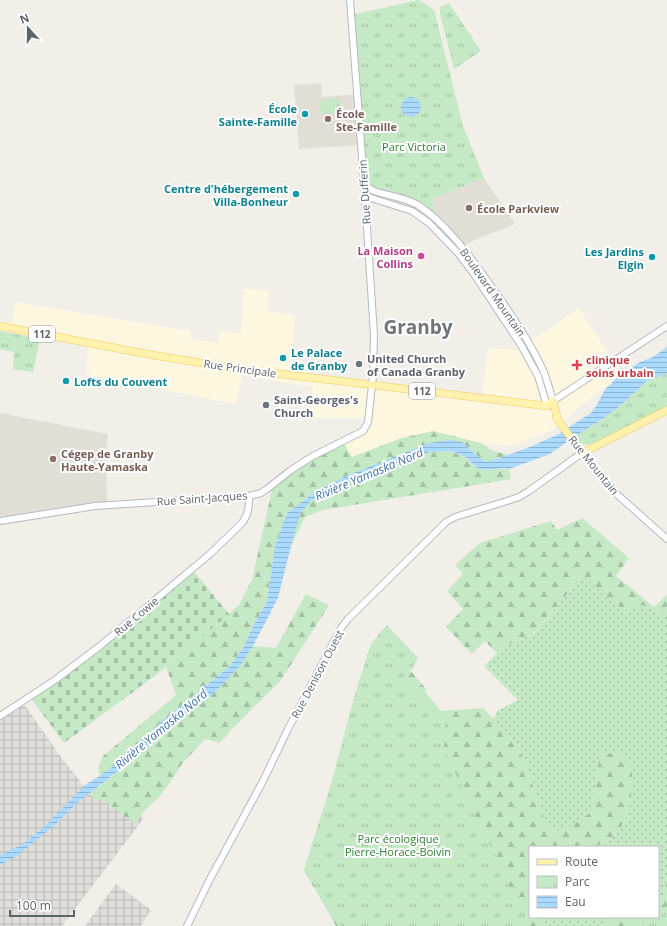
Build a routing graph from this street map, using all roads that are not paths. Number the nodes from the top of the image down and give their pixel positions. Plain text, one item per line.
1 (350, 0) edge
2 (364, 185) junction
3 (365, 196) junction
4 (0, 326) edge
5 (667, 326) edge
6 (372, 385) junction
7 (550, 403) junction
8 (667, 410) edge
9 (582, 453) junction
10 (249, 496) junction
11 (0, 521) edge
12 (667, 539) edge
13 (0, 716) edge
14 (187, 926) edge

1 - 2 street, Rue Dufferin
2 - 3 street, Rue Dufferin
2 - 7 street, Boulevard Mountain
3 - 6 street, Rue Dufferin
3 - 7 street, Boulevard Mountain
4 - 6 main road, Rue Principale / 112
5 - 7 street
6 - 7 main road, Rue Principale / 112
6 - 10 street, Rue Saint-Jacques
7 - 9 main road, Rue Mountain
8 - 9 main road
9 - 12 street, Rue Mountain
9 - 14 street, Rue Denison Ouest
10 - 11 street, Rue Saint-Jacques
10 - 13 street, Rue Cowie

